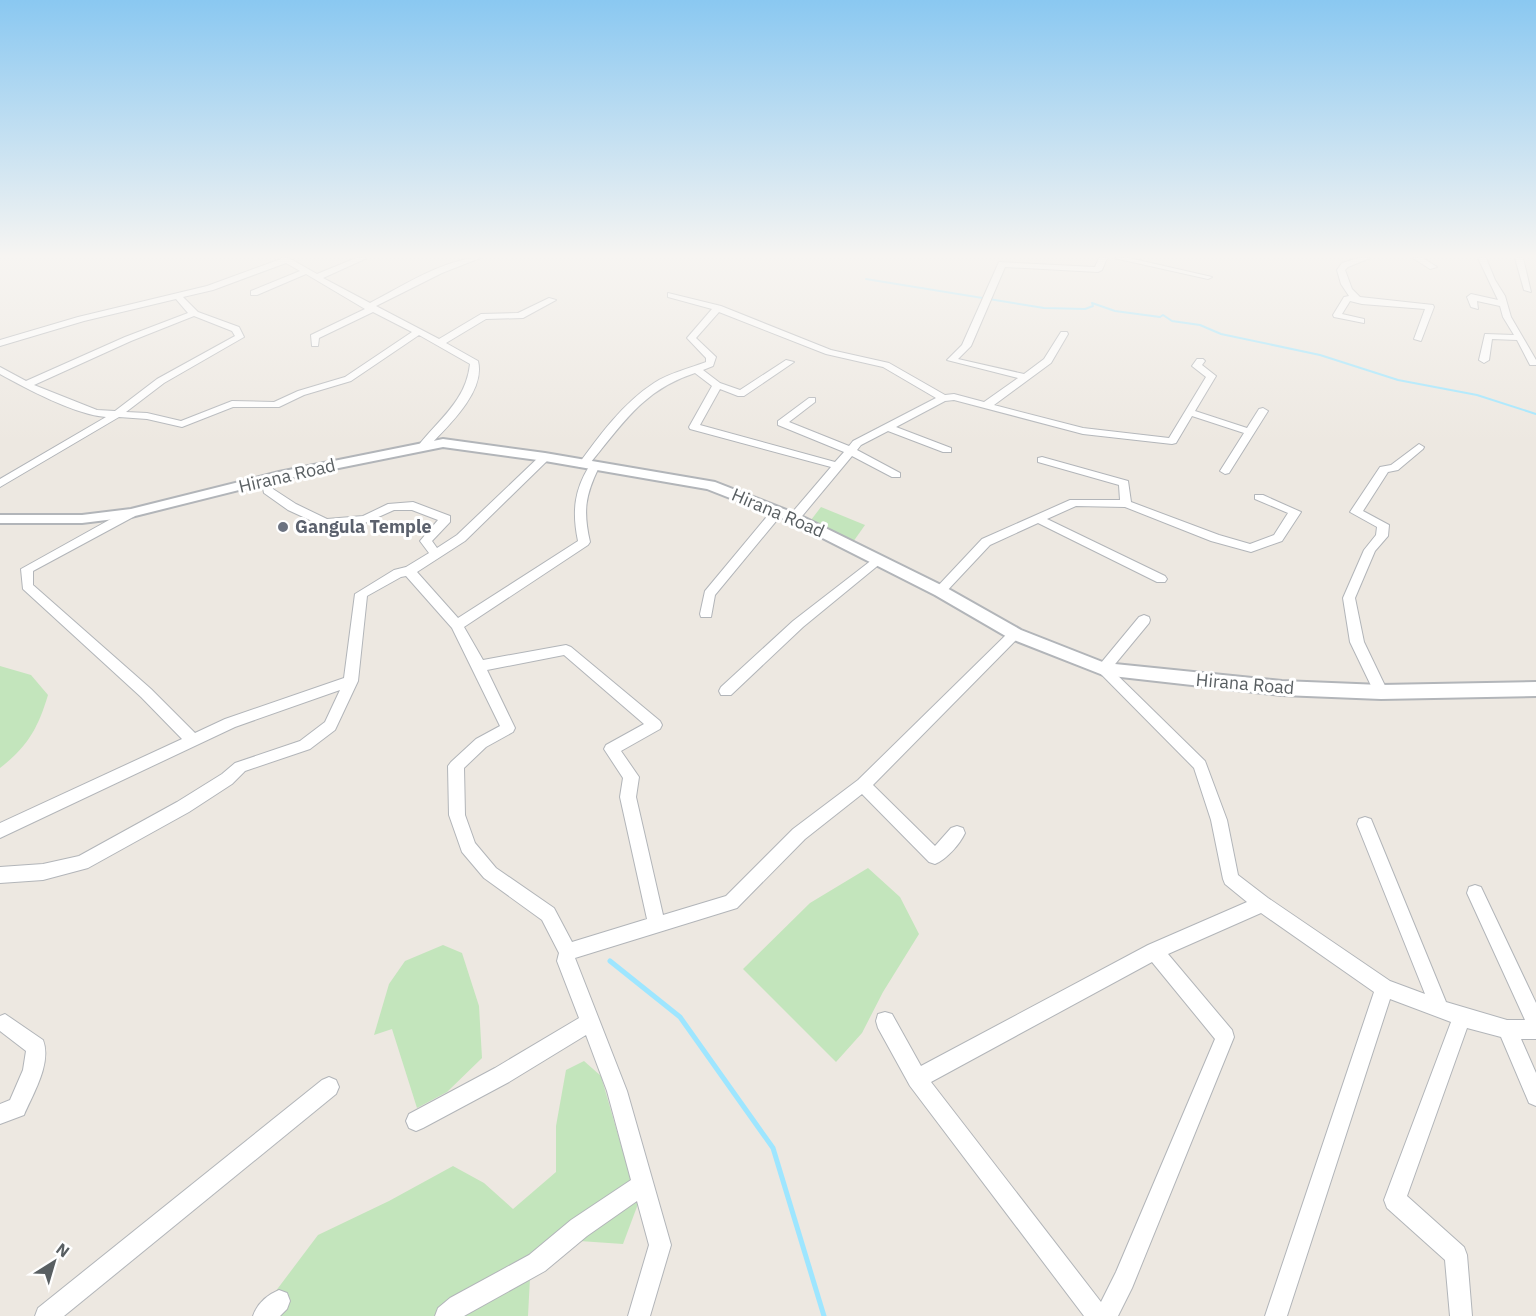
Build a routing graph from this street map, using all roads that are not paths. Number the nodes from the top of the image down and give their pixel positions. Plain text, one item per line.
1 (80, 319) edge
2 (178, 319) edge
3 (208, 319) edge
4 (348, 319) edge
5 (393, 319) edge
6 (478, 319) edge
7 (708, 319) edge
8 (747, 319) edge
9 (978, 319) edge
10 (1355, 319) edge
11 (1425, 319) edge
12 (1508, 319) edge
13 (1361, 321) dead end
14 (418, 332) junction
15 (1064, 334) dead end
16 (1520, 338) junction
17 (1418, 339) dead end
18 (0, 343) edge
19 (440, 343) junction
20 (315, 344) dead end
21 (1484, 360) dead end
22 (1200, 361) dead end
23 (789, 362) dead end
24 (1533, 363) dead end
25 (696, 369) junction
26 (0, 370) edge
27 (1025, 377) junction
28 (26, 385) junction
29 (717, 385) junction
30 (943, 398) junction
31 (813, 400) dead end
32 (986, 406) junction
33 (1263, 411) dead end
34 (1188, 412) junction
35 (118, 414) junction
36 (887, 427) junction
37 (1250, 432) junction
38 (423, 446) junction
39 (1419, 447) dead end
40 (947, 450) dead end
41 (851, 451) junction
42 (545, 457) junction
43 (1042, 460) dead end
44 (589, 466) junction
45 (838, 466) junction
46 (1225, 471) dead end
47 (896, 476) dead end
48 (267, 480) junction
49 (0, 484) edge
50 (1258, 497) dead end
51 (1126, 504) junction
52 (778, 511) junction
53 (131, 513) junction
54 (794, 518) junction
55 (0, 519) edge
56 (1039, 519) junction
57 (436, 554) junction
58 (877, 560) junction
59 (409, 571) junction
60 (1161, 579) dead end
61 (940, 591) junction
62 (706, 614) dead end
63 (1144, 620) dead end
64 (457, 625) junction
65 (1015, 634) junction
66 (479, 666) junction
67 (1103, 669) junction
68 (351, 681) junction
69 (1536, 689) edge
70 (726, 691) dead end
71 (1381, 692) junction
72 (194, 740) junction
73 (863, 785) junction
74 (1365, 824) dead end
75 (0, 831) edge
76 (957, 833) dead end
77 (0, 875) edge
78 (1475, 893) dead end
79 (1262, 904) junction
80 (657, 925) junction
81 (1154, 951) junction
82 (568, 952) junction
83 (1384, 988) junction
84 (1440, 1009) junction
85 (1462, 1017) junction
86 (885, 1021) dead end
87 (590, 1022) junction
88 (4, 1023) dead end
89 (1536, 1023) edge
90 (1507, 1029) junction
91 (1536, 1030) edge
92 (917, 1079) junction
93 (329, 1087) dead end
94 (1536, 1096) edge
95 (0, 1114) edge
96 (416, 1121) dead end
97 (643, 1185) junction
98 (46, 1316) edge
99 (446, 1316) edge
100 (639, 1316) edge
101 (1098, 1316) edge
102 (1106, 1316) edge
103 (1276, 1316) edge
104 (1461, 1316) edge

1 - 18 street
2 - 28 street
3 - 35 street
4 - 20 street
5 - 14 street
6 - 19 street
7 - 25 street
8 - 30 street
9 - 27 street
10 - 13 street
11 - 17 street
12 - 16 street
14 - 19 street
14 - 35 street
15 - 27 street
16 - 21 street
16 - 24 street
19 - 38 street
22 - 34 street
23 - 29 street
25 - 29 street
25 - 44 street
26 - 28 street
27 - 32 street
28 - 35 street
29 - 45 street
30 - 32 street
30 - 36 street
31 - 41 street
32 - 34 street
33 - 37 street
34 - 37 street
35 - 49 street
36 - 40 street
36 - 41 street
37 - 46 street
38 - 42 street, Hirana Road
38 - 48 street, Hirana Road
39 - 71 street
41 - 45 street
41 - 47 street
42 - 44 street, Hirana Road
42 - 57 street
43 - 51 street
44 - 52 street, Hirana Road
44 - 64 street
45 - 54 street
48 - 53 street, Hirana Road
48 - 57 street
50 - 51 street
51 - 56 street
52 - 54 street, Hirana Road
52 - 62 street
53 - 55 street, Hirana Road
53 - 72 street
54 - 58 street, Hirana Road
56 - 60 street
56 - 61 street
57 - 59 street
58 - 61 street, Hirana Road
58 - 70 street
59 - 64 street
59 - 68 street
61 - 65 street, Hirana Road
63 - 67 street
64 - 66 street
65 - 67 street, Hirana Road
65 - 73 street
66 - 80 street
66 - 82 street
67 - 71 street, Hirana Road
67 - 79 street
68 - 72 street
68 - 77 street
69 - 71 street, Hirana Road
72 - 75 street
73 - 76 street
73 - 80 street
74 - 84 street
78 - 89 street
79 - 81 street
79 - 83 street
80 - 82 street
81 - 92 street
81 - 102 street
82 - 87 street
83 - 84 street
83 - 103 street
84 - 85 street
85 - 90 street
85 - 104 street
86 - 92 street
87 - 96 street
87 - 97 street
88 - 95 street
90 - 91 street
90 - 94 street
92 - 101 street
93 - 98 street
97 - 99 street
97 - 100 street

